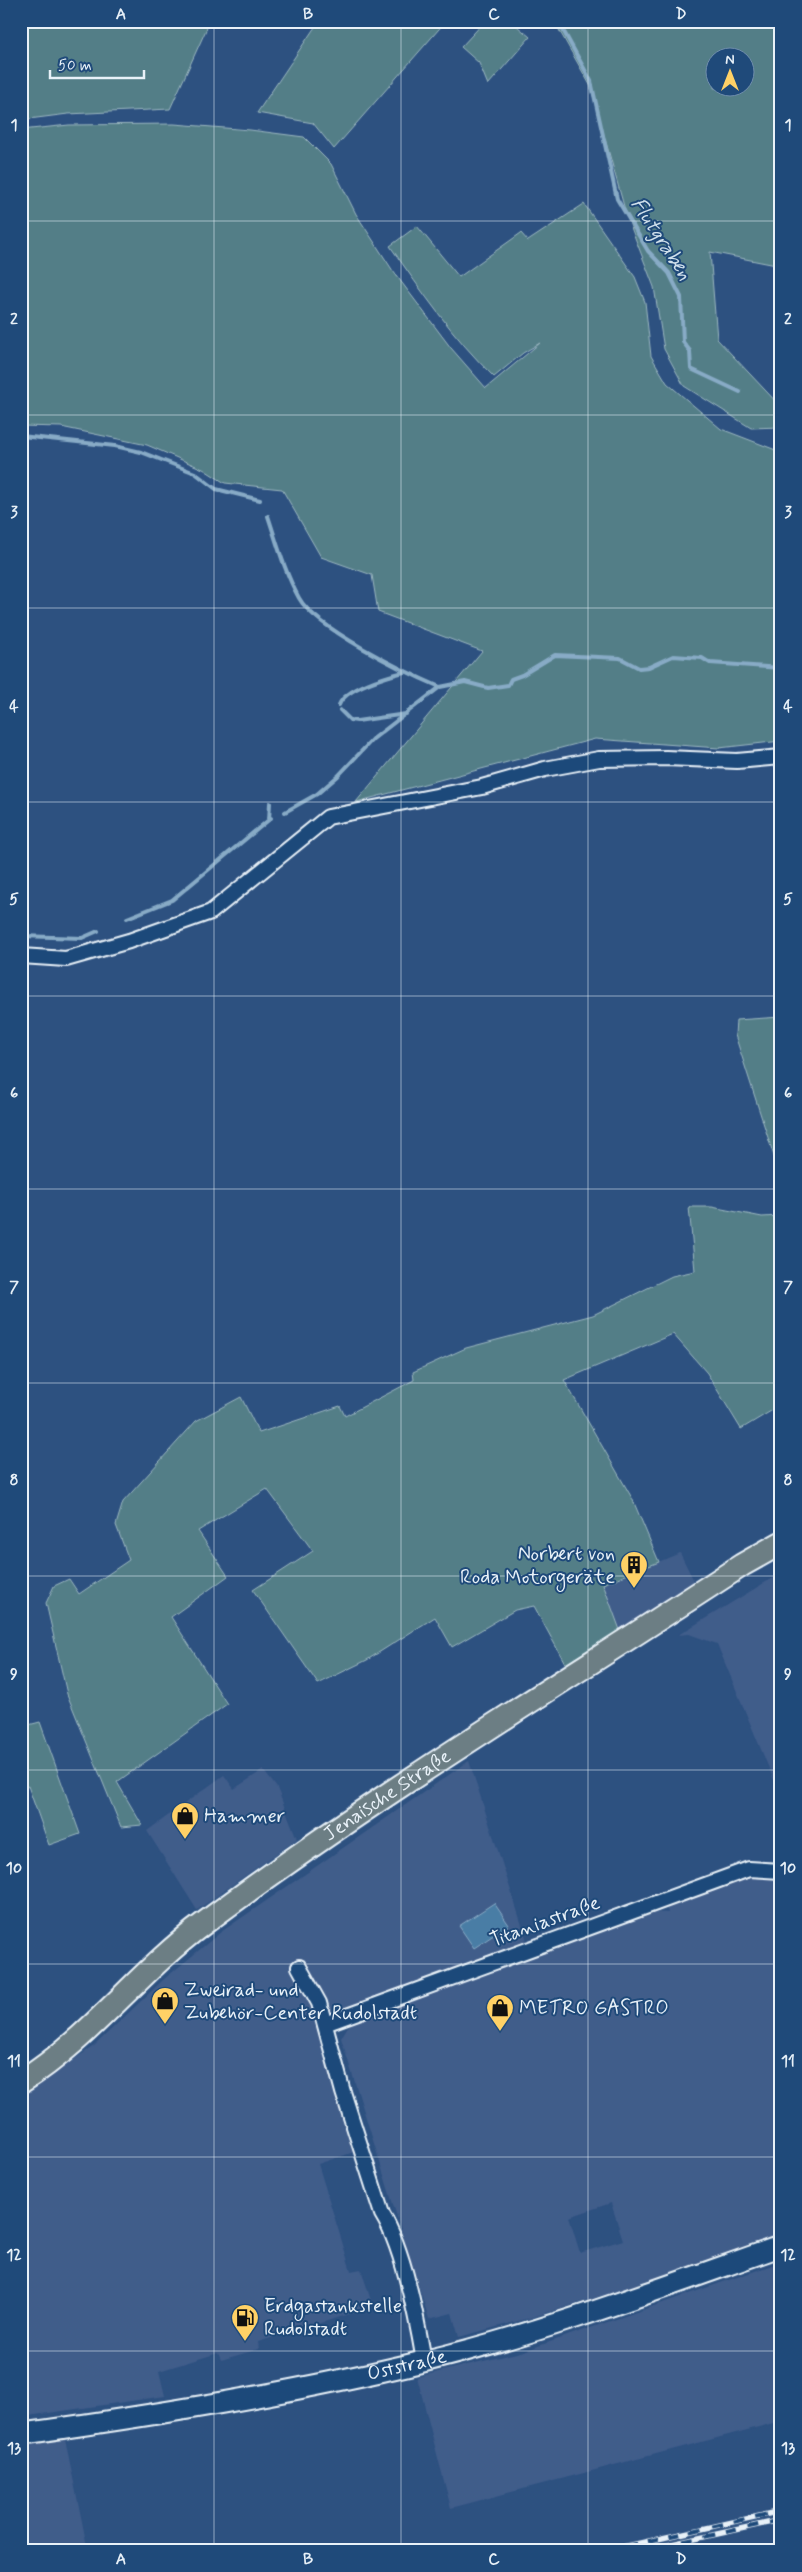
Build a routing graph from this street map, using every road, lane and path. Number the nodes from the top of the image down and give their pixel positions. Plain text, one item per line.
1 (781, 757) edge
2 (21, 956) edge
3 (781, 1543) edge
4 (781, 1871) edge
5 (299, 1967) dead end
6 (325, 2024) junction
7 (21, 2082) edge
8 (781, 2246) edge
9 (424, 2361) junction
10 (21, 2434) edge

1 - 2 street
3 - 7 main road, Jenaische Straße
4 - 6 street, Titaniastraße
5 - 6 street
6 - 9 street
8 - 9 street, Oststraße
9 - 10 street, Oststraße

